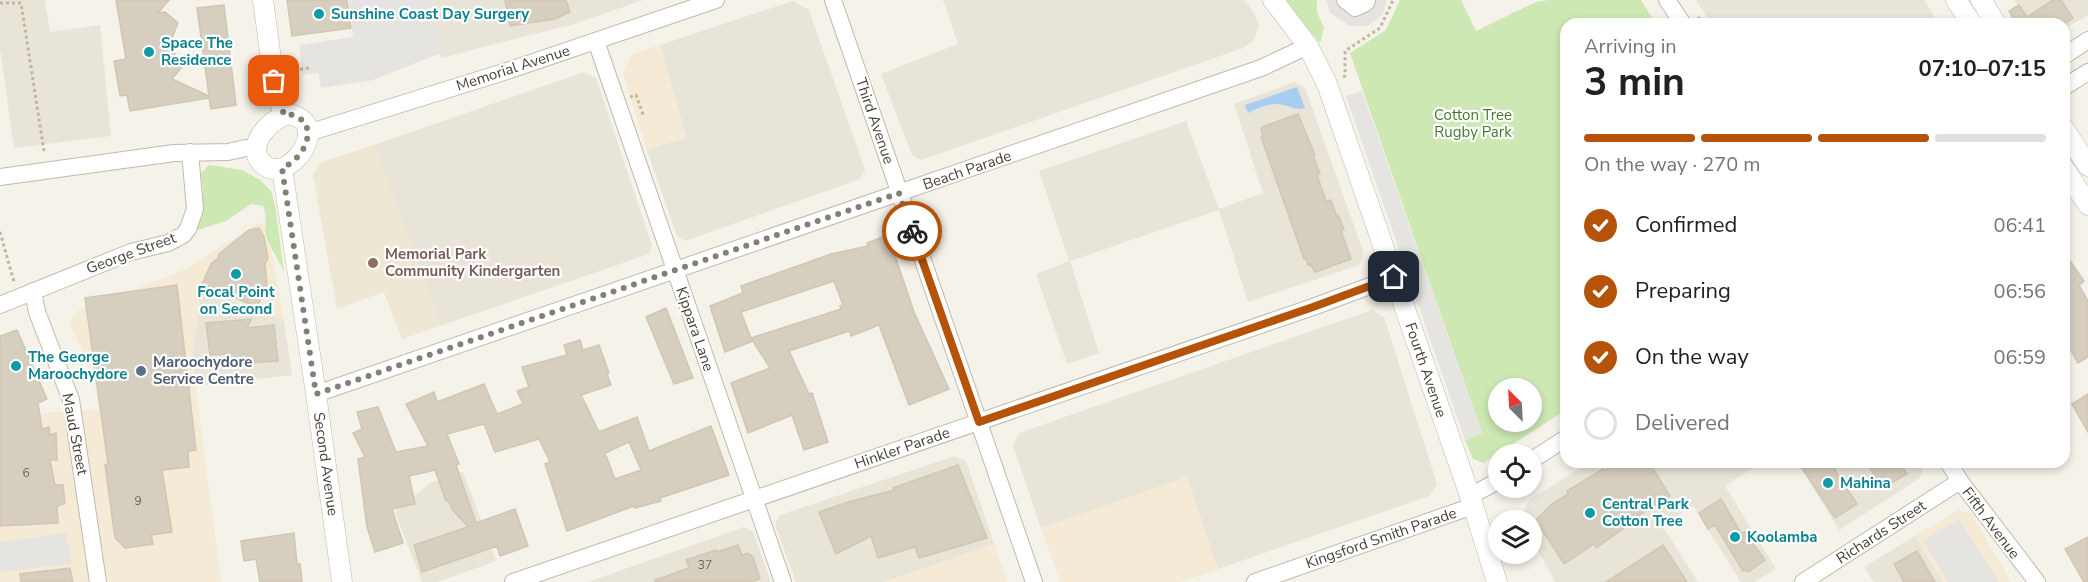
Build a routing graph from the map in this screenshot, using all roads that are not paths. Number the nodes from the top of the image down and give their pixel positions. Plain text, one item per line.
1 (263, 0) edge
2 (716, 0) edge
3 (833, 0) edge
4 (1273, 0) edge
5 (1345, 0) edge
6 (1367, 0) edge
7 (1667, 0) edge
8 (1956, 0) edge
9 (1981, 0) edge
10 (1679, 18) edge
11 (1968, 18) edge
12 (1992, 18) edge
13 (2088, 40) edge
14 (596, 41) junction
15 (1308, 46) junction
16 (2070, 52) edge
17 (2088, 72) edge
18 (2070, 83) edge
19 (284, 115) junction
20 (308, 133) junction
21 (2070, 138) edge
22 (257, 148) junction
23 (190, 152) junction
24 (2088, 166) edge
25 (282, 168) junction
26 (0, 177) edge
27 (2070, 177) edge
28 (899, 193) junction
29 (2088, 205) edge
30 (675, 270) junction
31 (1394, 277) junction
32 (25, 294) junction
33 (0, 305) edge
34 (316, 394) junction
35 (979, 422) junction
36 (1560, 442) edge
37 (1542, 454) edge
38 (1952, 468) edge
39 (1960, 482) junction
40 (1488, 489) edge
41 (754, 499) junction
42 (1472, 501) junction
43 (98, 582) edge
44 (342, 582) edge
45 (513, 582) edge
46 (783, 582) edge
47 (1034, 582) edge
48 (1256, 582) edge
49 (1497, 582) edge
50 (1803, 582) edge
51 (2037, 582) edge

1 - 19 street
2 - 14 street, Memorial Avenue
3 - 28 street, Third Avenue
4 - 15 street, Fourth Avenue
5 - 6 street
7 - 10 street
8 - 11 street
9 - 12 street
13 - 16 street
14 - 20 street, Memorial Avenue
14 - 30 street, Kippara Lane
15 - 28 street, Beach Parade
15 - 31 street, Fourth Avenue
17 - 18 street
19 - 20 street
19 - 22 street
20 - 25 street
21 - 24 street
22 - 23 street
22 - 25 street
23 - 26 street
23 - 32 street, George Street
25 - 34 street, Second Avenue
27 - 29 street
28 - 30 street, Beach Parade
28 - 35 street, Third Avenue
30 - 34 street, Beach Parade
30 - 41 street, Kippara Lane
31 - 35 street, Hinkler Parade
31 - 42 street, Fourth Avenue
32 - 33 street, George Street
32 - 43 street, Maud Street
34 - 44 street, Second Avenue
35 - 41 street, Hinkler Parade
35 - 47 street, Third Avenue
36 - 37 street
38 - 39 street, Fifth Avenue
39 - 50 street, Richards Street
39 - 51 street, Fifth Avenue
40 - 42 street, Kingsford Smith Parade
41 - 45 street, Hinkler Parade
41 - 46 street, Kippara Lane
42 - 48 street, Kingsford Smith Parade
42 - 49 street, Fourth Avenue

